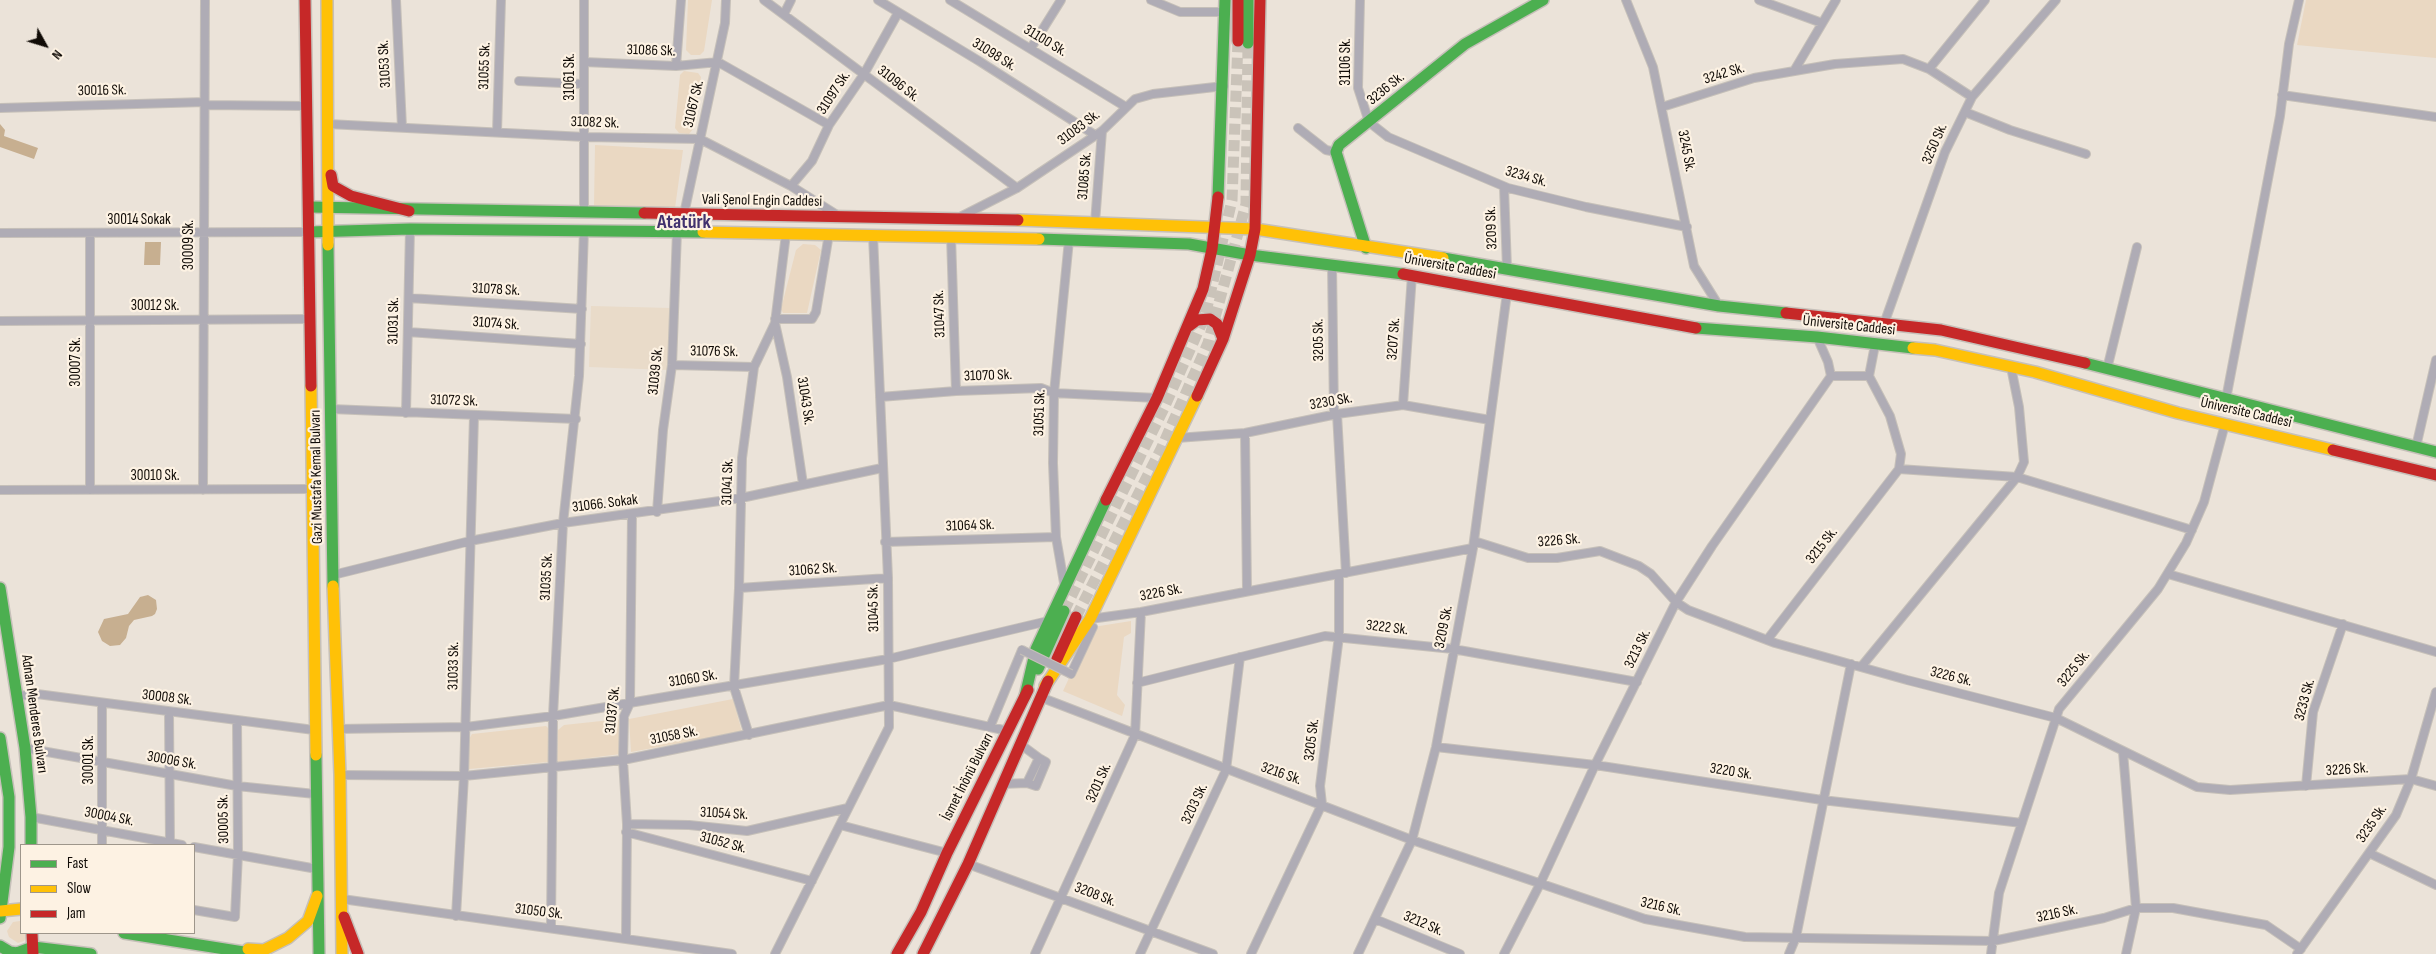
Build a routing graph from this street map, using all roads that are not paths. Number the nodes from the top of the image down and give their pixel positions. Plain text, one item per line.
1 (205, 0) edge
2 (304, 0) edge
3 (327, 0) edge
4 (396, 0) edge
5 (501, 0) edge
6 (584, 0) edge
7 (681, 0) edge
8 (726, 0) edge
9 (764, 0) edge
10 (791, 0) edge
11 (878, 0) edge
12 (950, 0) edge
13 (1061, 0) edge
14 (1151, 0) edge
15 (1225, 0) edge
16 (1238, 0) edge
17 (1248, 0) edge
18 (1260, 0) edge
19 (1360, 0) edge
20 (1543, 0) edge
21 (1626, 0) edge
22 (1759, 0) edge
23 (1836, 0) edge
24 (1985, 0) edge
25 (2056, 0) edge
26 (2299, 0) edge
27 (1225, 12) junction
28 (898, 13) junction
29 (784, 14) junction
30 (1822, 23) junction
31 (1030, 48) junction
32 (584, 62) junction
33 (718, 62) junction
34 (676, 66) junction
35 (1929, 69) junction
36 (1794, 72) junction
37 (864, 74) junction
38 (519, 81) dead end
39 (583, 84) junction
40 (1224, 86) junction
41 (2282, 95) junction
42 (1972, 97) junction
43 (205, 104) junction
44 (307, 106) junction
45 (1126, 106) junction
46 (1662, 107) junction
47 (0, 108) edge
48 (1965, 112) junction
49 (2436, 117) edge
50 (1369, 122) junction
51 (328, 124) junction
52 (829, 125) junction
53 (402, 127) junction
54 (1298, 128) dead end
55 (497, 132) junction
56 (1099, 133) junction
57 (585, 137) junction
58 (700, 139) junction
59 (1336, 152) junction
60 (2086, 154) dead end
61 (327, 162) junction
62 (791, 186) junction
63 (1504, 187) junction
64 (1017, 188) junction
65 (308, 207) junction
66 (329, 208) junction
67 (409, 211) junction
68 (584, 213) junction
69 (684, 214) junction
70 (841, 218) junction
71 (958, 218) junction
72 (1095, 223) junction
73 (1214, 227) junction
74 (1687, 227) junction
75 (410, 229) junction
76 (584, 230) junction
77 (1255, 230) junction
78 (329, 231) junction
79 (309, 232) junction
80 (676, 232) junction
81 (0, 233) edge
82 (202, 233) junction
83 (90, 234) junction
84 (786, 234) junction
85 (829, 234) junction
86 (873, 234) junction
87 (951, 236) junction
88 (1069, 240) junction
89 (2137, 247) dead end
90 (1366, 248) junction
91 (1212, 250) junction
92 (1250, 255) junction
93 (1332, 264) junction
94 (1507, 268) junction
95 (1412, 275) junction
96 (1507, 293) junction
97 (408, 298) junction
98 (1719, 306) junction
99 (582, 309) junction
100 (310, 319) junction
101 (0, 320) edge
102 (89, 320) junction
103 (202, 320) junction
104 (775, 321) junction
105 (1884, 324) junction
106 (1188, 328) junction
107 (408, 332) junction
108 (1816, 336) junction
109 (1223, 339) junction
110 (581, 344) junction
111 (1875, 345) junction
112 (2436, 360) edge
113 (672, 365) junction
114 (754, 367) junction
115 (2011, 367) junction
116 (2107, 369) junction
117 (1831, 376) junction
118 (1869, 376) junction
119 (956, 391) junction
120 (1054, 393) junction
121 (880, 397) junction
122 (1157, 398) junction
123 (2226, 399) junction
124 (1403, 405) junction
125 (331, 409) junction
126 (406, 413) junction
127 (1335, 415) junction
128 (474, 416) junction
129 (576, 420) junction
130 (1490, 420) junction
131 (2225, 424) junction
132 (1245, 433) junction
133 (1177, 438) junction
134 (2416, 447) junction
135 (2436, 452) edge
136 (882, 468) junction
137 (1899, 469) junction
138 (2436, 474) edge
139 (2017, 477) junction
140 (803, 484) junction
141 (311, 489) junction
142 (0, 490) edge
143 (90, 490) junction
144 (203, 490) junction
145 (741, 498) junction
146 (657, 512) junction
147 (632, 514) junction
148 (564, 523) junction
149 (2192, 530) junction
150 (1056, 537) junction
151 (470, 541) junction
152 (885, 542) junction
153 (1474, 545) junction
154 (1343, 574) junction
155 (2168, 574) junction
156 (334, 575) junction
157 (888, 578) junction
158 (1065, 585) junction
159 (0, 588) edge
160 (740, 588) junction
161 (1247, 590) junction
162 (1676, 602) junction
163 (1064, 612) tunnel mouth
164 (1141, 612) junction
165 (1076, 617) tunnel mouth
166 (1048, 622) junction
167 (1091, 623) junction
168 (2343, 624) junction
169 (1339, 636) junction
170 (1767, 640) junction
171 (1453, 650) junction
172 (2436, 652) edge
173 (1240, 657) junction
174 (888, 659) junction
175 (1851, 664) junction
176 (1861, 667) junction
177 (1637, 682) junction
178 (1137, 683) junction
179 (1045, 686) junction
180 (734, 687) junction
181 (2436, 692) edge
182 (16, 696) junction
183 (1025, 696) junction
184 (1040, 697) junction
185 (630, 703) junction
186 (102, 704) junction
187 (889, 705) junction
188 (169, 712) junction
189 (553, 716) junction
190 (2056, 718) junction
191 (237, 720) junction
192 (466, 727) junction
193 (990, 727) junction
194 (314, 730) junction
195 (337, 730) junction
196 (1008, 731) junction
197 (749, 735) junction
198 (1135, 735) junction
199 (0, 738) edge
200 (1020, 744) junction
201 (1436, 747) junction
202 (25, 748) junction
203 (2122, 752) junction
204 (623, 760) junction
205 (102, 763) junction
206 (1595, 765) junction
207 (552, 768) junction
208 (1226, 770) junction
209 (168, 774) junction
210 (340, 776) junction
211 (464, 776) junction
212 (2411, 779) junction
213 (1002, 784) junction
214 (237, 786) junction
215 (2306, 786) junction
216 (2436, 786) edge
217 (315, 794) junction
218 (1822, 800) junction
219 (1322, 804) junction
220 (848, 808) junction
221 (32, 817) junction
222 (2022, 823) junction
223 (840, 825) junction
224 (627, 828) junction
225 (102, 830) junction
226 (1412, 840) junction
227 (32, 844) edge
228 (102, 844) edge
229 (170, 844) edge
230 (195, 847) edge
231 (947, 853) junction
232 (2369, 853) junction
233 (238, 854) junction
234 (968, 864) junction
235 (317, 869) junction
236 (812, 881) junction
237 (1540, 884) junction
238 (2436, 885) edge
239 (318, 894) junction
240 (1062, 897) junction
241 (342, 904) junction
242 (2136, 908) junction
243 (20, 909) edge
244 (195, 910) edge
245 (0, 911) edge
246 (456, 916) junction
247 (0, 918) edge
248 (1375, 918) junction
249 (551, 927) junction
250 (1151, 931) junction
251 (32, 934) edge
252 (131, 934) edge
253 (1796, 937) junction
254 (626, 938) junction
255 (1993, 941) junction
256 (0, 946) edge
257 (230, 948) junction
258 (33, 951) edge
259 (2299, 951) edge
260 (91, 954) edge
261 (256, 954) edge
262 (319, 954) edge
263 (342, 954) edge
264 (358, 954) edge
265 (732, 954) edge
266 (775, 954) edge
267 (897, 954) edge
268 (923, 954) edge
269 (1035, 954) edge
270 (1140, 954) edge
271 (1213, 954) edge
272 (1251, 954) edge
273 (1358, 954) edge
274 (1460, 954) edge
275 (1504, 954) edge
276 (1789, 954) edge
277 (1991, 954) edge
278 (2126, 954) edge

1 - 43 street, 30009 Sk.
2 - 44 main road, Gazi Mustafa Kemal Bulvarı
3 - 51 main road, Gazi Mustafa Kemal Bulvarı
4 - 53 street, 31053 Sk.
5 - 55 street, 31055 Sk.
6 - 32 street, 31061 Sk.
7 - 34 street
8 - 33 street, 31067 Sk.
9 - 29 street, 31096 Sk.
10 - 29 street
11 - 28 street, 31098 Sk.
12 - 31 street, 31100 Sk.
13 - 31 street
14 - 27 street
15 - 27 main road
16 - 17 main road
18 - 77 main road
19 - 50 street, 31106 Sk.
20 - 50 main road, 3236 Sk.
21 - 46 street, 3245 Sk.
22 - 30 street
23 - 30 street
24 - 35 street
25 - 42 street, 3250 Sk.
26 - 41 street
27 - 40 main road
28 - 37 street, 31097 Sk.
28 - 56 street, 31098 Sk.
29 - 37 street, 31096 Sk.
30 - 36 street
31 - 45 street, 31100 Sk.
32 - 34 street, 31086 Sk.
32 - 39 street, 31061 Sk.
33 - 34 street, 31086 Sk.
33 - 52 street
33 - 58 street, 31067 Sk.
35 - 36 street, 3242 Sk.
35 - 42 street, 3242 Sk.
36 - 46 street, 3242 Sk.
37 - 52 street, 31097 Sk.
37 - 64 street, 31096 Sk.
38 - 39 street
39 - 57 street, 31061 Sk.
40 - 45 street, 31083 Sk.
40 - 73 main road
41 - 49 street
41 - 123 street
42 - 48 street, 3250 Sk.
43 - 44 street, 30016 Sk.
43 - 47 street, 30016 Sk.
43 - 82 street, 30009 Sk.
44 - 65 main road, Gazi Mustafa Kemal Bulvarı
45 - 56 street, 31083 Sk.
46 - 74 street, 3245 Sk.
48 - 60 street
48 - 105 street, 3250 Sk.
50 - 59 main road, 3236 Sk.
50 - 63 street, 3234 Sk.
51 - 53 street, 31082 Sk.
51 - 61 main road, Gazi Mustafa Kemal Bulvarı
52 - 62 street, 31097 Sk.
53 - 55 street, 31082 Sk.
54 - 59 street
55 - 57 street, 31082 Sk.
56 - 64 street, 31083 Sk.
56 - 72 street, 31085 Sk.
57 - 58 street, 31082 Sk.
57 - 68 street, 31061 Sk.
58 - 62 street, 31082 Sk.
58 - 69 street, 31067 Sk.
59 - 90 main road
61 - 66 main road, Gazi Mustafa Kemal Bulvarı
61 - 67 main road
62 - 70 street, 31082 Sk.
63 - 74 street, 3234 Sk.
63 - 94 street, 3209 Sk.
64 - 71 street, 31083 Sk.
65 - 66 main road, Vali Şenol Engin Caddesi
65 - 79 main road, Gazi Mustafa Kemal Bulvarı
66 - 67 main road, Vali Şenol Engin Caddesi
66 - 78 main road, Gazi Mustafa Kemal Bulvarı
67 - 68 main road, Vali Şenol Engin Caddesi
68 - 69 main road, Vali Şenol Engin Caddesi
69 - 70 main road, Vali Şenol Engin Caddesi
70 - 71 main road, Vali Şenol Engin Caddesi
71 - 72 main road, Vali Şenol Engin Caddesi
72 - 73 main road, Vali Şenol Engin Caddesi
73 - 77 main road, Vali Şenol Engin Caddesi
73 - 91 main road
74 - 98 street, 3245 Sk.
75 - 76 main road
75 - 78 main road
75 - 97 street, 31031 Sk.
76 - 80 main road
76 - 99 street, 31035 Sk.
77 - 90 main road, Üniversite Caddesi
77 - 92 main road
78 - 79 main road
78 - 125 main road, Gazi Mustafa Kemal Bulvarı
79 - 82 street, 30014 Sokak
79 - 100 main road, Gazi Mustafa Kemal Bulvarı
80 - 84 main road
80 - 113 street, 31039 Sk.
81 - 83 street, 30014 Sokak
82 - 83 street, 30014 Sokak
82 - 103 street, 30009 Sk.
83 - 102 street, 30007 Sk.
84 - 85 main road
84 - 104 street, 31041 Sk.
85 - 86 main road
85 - 104 street
86 - 87 main road
86 - 121 street, 31045 Sk.
87 - 88 main road
87 - 119 street, 31047 Sk.
88 - 91 main road
88 - 120 street, 31051 Sk.
89 - 116 street
90 - 94 main road, Üniversite Caddesi
91 - 92 main road, Üniversite Caddesi
91 - 106 main road
92 - 93 main road, Üniversite Caddesi
92 - 109 main road
93 - 95 main road, Üniversite Caddesi
93 - 127 street, 3205 Sk.
94 - 98 main road, Üniversite Caddesi
95 - 96 main road, Üniversite Caddesi
95 - 124 street, 3207 Sk.
96 - 108 main road, Üniversite Caddesi
96 - 130 street, 3209 Sk.
97 - 99 street, 31078 Sk.
97 - 107 street, 31031 Sk.
98 - 105 main road, Üniversite Caddesi
99 - 110 street, 31035 Sk.
100 - 103 street, 30012 Sk.
100 - 141 main road, Gazi Mustafa Kemal Bulvarı
101 - 102 street, 30012 Sk.
102 - 103 street, 30012 Sk.
102 - 143 street, 30007 Sk.
103 - 144 street, 30009 Sk.
104 - 114 street, 31041 Sk.
104 - 140 street, 31043 Sk.
105 - 116 main road, Üniversite Caddesi
106 - 109 main road
106 - 122 main road
107 - 110 street, 31074 Sk.
107 - 126 street, 31031 Sk.
108 - 111 main road, Üniversite Caddesi
108 - 117 street
109 - 133 main road
110 - 129 street, 31035 Sk.
111 - 115 main road, Üniversite Caddesi
111 - 118 street
112 - 134 street
113 - 114 street, 31076 Sk.
113 - 146 street, 31039 Sk.
114 - 145 street, 31041 Sk.
115 - 131 main road, Üniversite Caddesi
115 - 139 street
116 - 123 main road, Üniversite Caddesi
117 - 118 street
117 - 162 street, 3213 Sk.
118 - 137 street
119 - 120 street, 31070 Sk.
119 - 121 street, 31070 Sk.
120 - 122 street, 31070 Sk.
120 - 150 street, 31051 Sk.
121 - 136 street, 31045 Sk.
122 - 158 main road
123 - 134 main road, Üniversite Caddesi
124 - 127 street, 3230 Sk.
124 - 130 street, 3230 Sk.
125 - 126 street, 31072 Sk.
125 - 156 main road, Gazi Mustafa Kemal Bulvarı
126 - 128 street, 31072 Sk.
127 - 132 street, 3230 Sk.
127 - 154 street, 3205 Sk.
128 - 129 street, 31072 Sk.
128 - 151 street, 31033 Sk.
129 - 148 street, 31035 Sk.
130 - 153 street, 3209 Sk.
131 - 138 main road, Üniversite Caddesi
131 - 149 street, 3225 Sk.
132 - 133 street, 3230 Sk.
132 - 161 street
133 - 167 main road
134 - 135 main road, Üniversite Caddesi
136 - 140 street, 31066. Sokak
136 - 152 street, 31045 Sk.
137 - 139 street
137 - 170 street, 3215 Sk.
139 - 149 street
139 - 176 street
140 - 145 street, 31066. Sokak
141 - 144 street, 30010 Sk.
141 - 194 main road, Gazi Mustafa Kemal Bulvarı
142 - 143 street, 30010 Sk.
143 - 144 street, 30010 Sk.
145 - 146 street, 31066. Sokak
145 - 160 street, 31041 Sk.
146 - 147 street, 31066. Sokak
147 - 148 street, 31066. Sokak
147 - 185 street, 31037 Sk.
148 - 151 street, 31066. Sokak
148 - 189 street, 31035 Sk.
149 - 155 street, 3225 Sk.
150 - 152 street, 31064 Sk.
150 - 158 street, 31051 Sk.
151 - 156 street, 31066. Sokak
151 - 192 street, 31033 Sk.
152 - 157 street, 31045 Sk.
153 - 154 street, 3226 Sk.
153 - 162 street, 3226 Sk.
153 - 171 street, 3209 Sk.
154 - 161 street, 3226 Sk.
154 - 169 street, 3205 Sk.
155 - 168 street
155 - 190 street, 3225 Sk.
156 - 195 main road, Gazi Mustafa Kemal Bulvarı
157 - 160 street, 31062 Sk.
157 - 174 street, 31045 Sk.
158 - 166 main road
159 - 182 main road, Adnan Menderes Bulvarı
160 - 180 street, 31041 Sk.
161 - 164 street, 3226 Sk.
162 - 170 street, 3226 Sk.
162 - 177 street, 3213 Sk.
163 - 183 main road, İsmet İnönü Bulvarı
164 - 167 street, 3226 Sk.
164 - 178 street, 3201 Sk.
165 - 179 main road
166 - 174 street, 31060 Sk.
166 - 183 main road
167 - 179 main road
167 - 193 street, bridge
168 - 172 street
168 - 215 street, 3233 Sk.
169 - 171 street, 3222 Sk.
169 - 173 street, 3222 Sk.
169 - 219 street, 3205 Sk.
170 - 175 street, 3226 Sk.
171 - 177 street, 3222 Sk.
171 - 201 street, 3209 Sk.
173 - 178 street, 3222 Sk.
173 - 208 street, 3203 Sk.
174 - 180 street, 31060 Sk.
174 - 187 street, 31045 Sk.
175 - 176 street, 3226 Sk.
175 - 218 street
176 - 190 street, 3226 Sk.
177 - 206 street, 3213 Sk.
178 - 198 street, 3201 Sk.
179 - 184 main road
180 - 185 street, 31060 Sk.
180 - 197 street, 31041 Sk.
181 - 212 street, 3235 Sk.
182 - 186 street, 30008 Sk.
182 - 202 main road, Adnan Menderes Bulvarı
183 - 196 main road, İsmet İnönü Bulvarı
184 - 198 street, 3216 Sk.
184 - 200 main road
185 - 189 street, 31060 Sk.
185 - 204 street, 31037 Sk.
186 - 188 street, 30008 Sk.
186 - 205 street, 30001 Sk.
187 - 193 street, 31058 Sk.
187 - 197 street, 31058 Sk.
187 - 220 street, 31045 Sk.
188 - 191 street, 30008 Sk.
188 - 209 street
189 - 192 street, 31060 Sk.
189 - 207 street, 31035 Sk.
190 - 203 street, 3226 Sk.
190 - 222 street, 3225 Sk.
191 - 194 street, 30008 Sk.
191 - 214 street, 30005 Sk.
192 - 195 street, 31060 Sk.
192 - 211 street, 31033 Sk.
193 - 196 street, 31058 Sk.
194 - 217 main road, Gazi Mustafa Kemal Bulvarı
195 - 210 main road, Gazi Mustafa Kemal Bulvarı
196 - 231 main road, İsmet İnönü Bulvarı
197 - 204 street, 31058 Sk.
198 - 208 street, 3216 Sk.
198 - 240 street, 3201 Sk.
199 - 245 main road
200 - 213 main road
200 - 213 street
201 - 206 street, 3220 Sk.
201 - 226 street, 3209 Sk.
202 - 205 street, 30006 Sk.
202 - 221 main road, Adnan Menderes Bulvarı
203 - 215 street, 3226 Sk.
203 - 242 street
204 - 207 street, 31058 Sk.
204 - 224 street, 31037 Sk.
205 - 209 street, 30006 Sk.
205 - 225 street, 30001 Sk.
206 - 218 street, 3220 Sk.
206 - 237 street, 3213 Sk.
207 - 211 street, 31058 Sk.
207 - 249 street, 31035 Sk.
208 - 219 street, 3216 Sk.
208 - 250 street, 3203 Sk.
209 - 214 street, 30006 Sk.
209 - 229 street
210 - 211 street, 31058 Sk.
210 - 241 main road, Gazi Mustafa Kemal Bulvarı
211 - 246 street, 31033 Sk.
212 - 215 street, 3226 Sk.
212 - 216 street, 3226 Sk.
212 - 232 street, 3235 Sk.
213 - 234 main road
214 - 217 street, 30006 Sk.
214 - 233 street, 30005 Sk.
217 - 235 main road, Gazi Mustafa Kemal Bulvarı
218 - 222 street, 3220 Sk.
218 - 253 street
219 - 226 street, 3216 Sk.
219 - 272 street, 3205 Sk.
220 - 223 street, 31045 Sk.
220 - 224 street, 31054 Sk.
221 - 225 street, 30004 Sk.
221 - 227 main road, Adnan Menderes Bulvarı
222 - 255 street, 3225 Sk.
223 - 231 street
223 - 236 street, 31045 Sk.
224 - 236 street, 31052 Sk.
224 - 254 street, 31037 Sk.
225 - 228 street, 30001 Sk.
225 - 229 street, 30004 Sk.
226 - 237 street, 3216 Sk.
226 - 248 street, 3209 Sk.
230 - 233 street
231 - 267 main road, İsmet İnönü Bulvarı
232 - 238 street
232 - 259 street, 3235 Sk.
233 - 235 street
233 - 244 street, 30005 Sk.
234 - 240 street, 3208 Sk.
234 - 268 main road
235 - 239 main road, Gazi Mustafa Kemal Bulvarı
236 - 266 street, 31045 Sk.
237 - 253 street, 3216 Sk.
237 - 275 street, 3213 Sk.
239 - 257 main road
239 - 262 main road, Gazi Mustafa Kemal Bulvarı
240 - 250 street, 3208 Sk.
240 - 269 street, 3201 Sk.
241 - 246 street, 31050 Sk.
241 - 263 main road, Gazi Mustafa Kemal Bulvarı
241 - 264 main road
242 - 255 street, 3216 Sk.
242 - 259 street, 3216 Sk.
242 - 278 street
243 - 245 main road
245 - 247 main road
246 - 249 street, 31050 Sk.
248 - 273 street, 3209 Sk.
248 - 274 street, 3212 Sk.
249 - 254 street, 31050 Sk.
250 - 270 street, 3203 Sk.
250 - 271 street, 3208 Sk.
251 - 258 main road
252 - 257 main road
253 - 255 street, 3216 Sk.
253 - 276 street
254 - 265 street, 31050 Sk.
255 - 277 street, 3225 Sk.
256 - 258 main road
257 - 261 main road
258 - 260 main road

